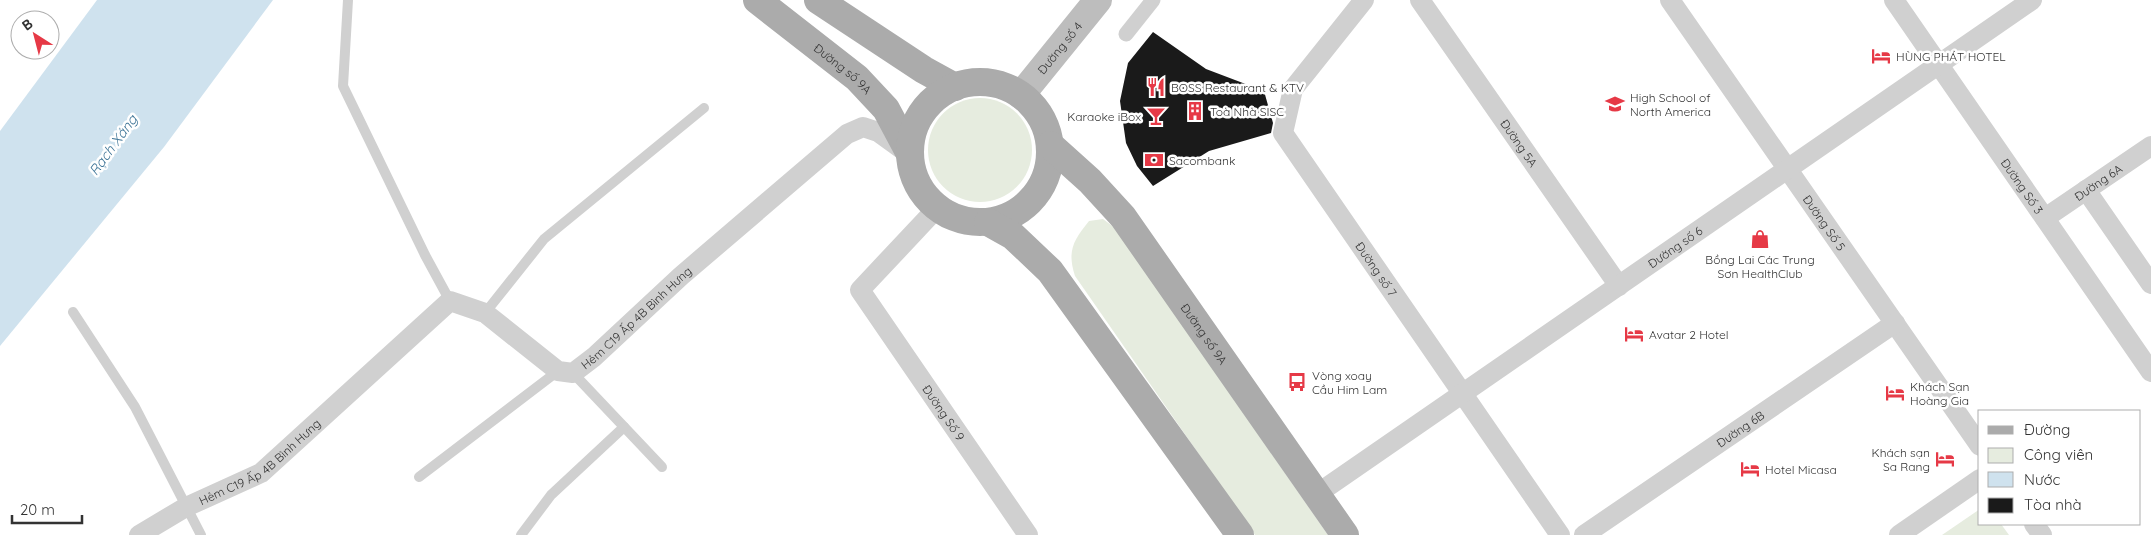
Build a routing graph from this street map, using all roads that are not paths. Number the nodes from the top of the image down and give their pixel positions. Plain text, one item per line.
1 (348, 0) edge
2 (757, 0) edge
3 (818, 0) edge
4 (1098, 0) edge
5 (1153, 0) edge
6 (1364, 0) edge
7 (1420, 0) edge
8 (1670, 0) edge
9 (1894, 0) edge
10 (2032, 0) edge
11 (1126, 34) dead end
12 (1938, 65) junction
13 (955, 87) junction
14 (1021, 95) junction
15 (704, 108) dead end
16 (1050, 145) junction
17 (2151, 146) edge
18 (910, 154) junction
19 (1788, 170) junction
20 (2086, 190) junction
21 (937, 208) junction
22 (2045, 218) junction
23 (988, 222) junction
24 (2151, 284) edge
25 (1619, 286) junction
26 (450, 301) junction
27 (73, 312) dead end
28 (485, 313) junction
29 (1894, 323) junction
30 (2144, 347) edge
31 (565, 372) junction
32 (2151, 372) edge
33 (1461, 393) junction
34 (624, 427) junction
35 (1978, 443) edge
36 (662, 467) dead end
37 (419, 477) dead end
38 (1978, 480) edge
39 (1317, 494) junction
40 (186, 507) junction
41 (139, 535) edge
42 (201, 535) edge
43 (522, 535) edge
44 (1028, 535) edge
45 (1240, 535) edge
46 (1345, 535) edge
47 (1560, 535) edge
48 (1584, 535) edge
49 (1899, 535) edge

1 - 26 lane
2 - 18 main road, Đường số 9A
3 - 13 main road
4 - 14 main road, Đường số 4
5 - 11 street
6 - 33 street, Đường số 7
7 - 25 street, Đường 5A
8 - 19 street, Đường Số 5
9 - 12 street, Đường Số 3
10 - 12 street, Đường số 6
12 - 19 street, Đường số 6
12 - 22 street, Đường Số 3
13 - 14 main road
13 - 18 main road
14 - 16 main road
15 - 28 lane
16 - 23 main road
16 - 39 main road, Đường số 9A
17 - 20 street, Đường 6A
18 - 21 main road
18 - 31 street, Hẻm C19 Ấp 4B Bình Hưng
19 - 25 street, Đường số 6
19 - 29 street, Đường Số 5
20 - 22 street, Đường 6A
20 - 24 street
21 - 23 main road
21 - 44 street, Đường Số 9
22 - 30 street, Đường Số 3
23 - 45 main road
25 - 33 street, Đường số 6
26 - 28 street
26 - 40 street, Hẻm C19 Ấp 4B Bình Hưng
27 - 40 lane
28 - 31 street
29 - 35 street, Đường Số 5
29 - 48 street, Đường 6B
30 - 32 street, Đường Số 3
31 - 34 lane
31 - 37 lane
33 - 39 street, Đường số 6
33 - 47 street, Đường số 7
34 - 36 lane
34 - 43 lane
38 - 49 street
39 - 46 main road, Đường số 9A
40 - 41 street, Hẻm C19 Ấp 4B Bình Hưng
40 - 42 lane

